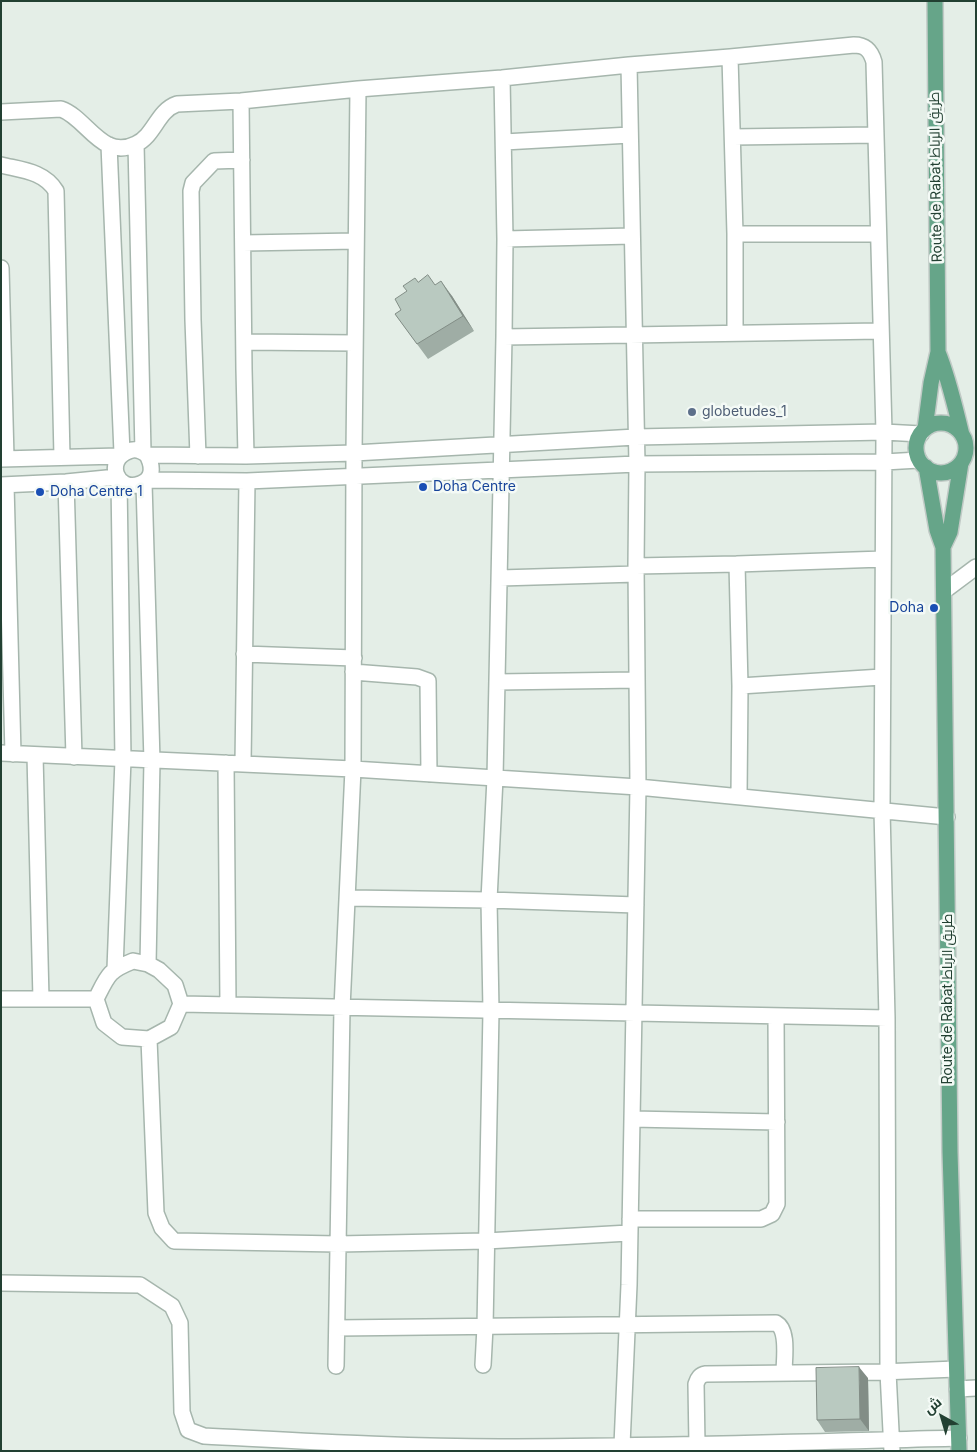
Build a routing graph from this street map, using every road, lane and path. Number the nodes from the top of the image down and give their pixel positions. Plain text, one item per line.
1 (935, 1) edge
2 (730, 58) junction
3 (630, 65) junction
4 (502, 78) junction
5 (358, 89) junction
6 (242, 101) junction
7 (1, 112) edge
8 (630, 135) junction
9 (875, 135) junction
10 (733, 138) junction
11 (504, 142) junction
12 (136, 144) junction
13 (108, 145) junction
14 (242, 160) junction
15 (1, 165) edge
16 (735, 234) junction
17 (878, 234) junction
18 (632, 236) junction
19 (505, 239) junction
20 (356, 240) junction
21 (243, 243) junction
22 (1, 268) edge
23 (880, 331) junction
24 (735, 333) junction
25 (634, 334) junction
26 (504, 337) junction
27 (244, 342) junction
28 (355, 343) junction
29 (938, 352) junction
30 (884, 432) junction
31 (923, 432) junction
32 (962, 435) junction
33 (636, 437) junction
34 (502, 445) junction
35 (145, 453) junction
36 (354, 453) junction
37 (121, 455) junction
38 (198, 456) junction
39 (246, 456) junction
40 (62, 458) junction
41 (4, 459) edge
42 (884, 462) junction
43 (922, 463) junction
44 (961, 463) junction
45 (637, 464) junction
46 (502, 470) junction
47 (355, 477) junction
48 (118, 479) junction
49 (247, 481) junction
50 (66, 482) junction
51 (146, 482) junction
52 (3, 485) edge
53 (943, 547) junction
54 (883, 559) junction
55 (737, 564) junction
56 (976, 567) edge
57 (636, 570) junction
58 (500, 578) junction
59 (5, 590) edge
60 (944, 591) junction
61 (244, 654) junction
62 (353, 665) junction
63 (882, 677) junction
64 (638, 680) junction
65 (497, 682) junction
66 (740, 686) junction
67 (7, 753) edge
68 (35, 755) junction
69 (74, 756) junction
70 (123, 759) junction
71 (152, 760) junction
72 (226, 763) junction
73 (242, 763) junction
74 (353, 769) junction
75 (429, 774) junction
76 (495, 778) junction
77 (638, 787) junction
78 (739, 796) junction
79 (882, 810) junction
80 (947, 817) junction
81 (348, 898) junction
82 (489, 900) junction
83 (636, 905) junction
84 (148, 964) junction
85 (115, 968) junction
86 (1, 999) edge
87 (41, 999) junction
88 (96, 999) junction
89 (182, 1004) junction
90 (228, 1005) junction
91 (342, 1008) junction
92 (491, 1010) junction
93 (634, 1013) junction
94 (776, 1016) junction
95 (887, 1018) junction
96 (149, 1039) junction
97 (632, 1120) junction
98 (777, 1122) junction
99 (630, 1226) junction
100 (486, 1241) junction
101 (338, 1244) junction
102 (1, 1283) edge
103 (627, 1325) junction
104 (485, 1327) junction
105 (337, 1328) junction
106 (482, 1365) dead end
107 (336, 1366) dead end
108 (956, 1369) junction
109 (888, 1372) junction
110 (784, 1373) junction
111 (976, 1388) edge
112 (958, 1389) junction
113 (277, 1440) junction
114 (959, 1444) edge
115 (622, 1445) junction
116 (697, 1445) junction
117 (892, 1445) edge
118 (368, 1447) edge
119 (411, 1448) edge
120 (456, 1448) edge
121 (499, 1449) edge
122 (265, 1451) edge

1 - 29 main road, Route de Rabat طريق الرباط
2 - 3 street
2 - 9 street
2 - 10 street
3 - 4 street
3 - 8 street
4 - 5 street
4 - 11 street
5 - 6 street
5 - 20 street
6 - 12 street
6 - 14 street
7 - 13 street
8 - 11 street
8 - 18 street
9 - 10 street
9 - 17 street
10 - 16 street
11 - 19 street
12 - 13 street
12 - 35 street
13 - 37 street
14 - 21 street
14 - 38 street
15 - 40 street
16 - 17 street
16 - 24 street
17 - 23 street
18 - 19 street
18 - 25 street
19 - 26 street
20 - 21 street
20 - 28 street
21 - 27 street
22 - 41 street
23 - 24 street
23 - 30 street
24 - 25 street
25 - 26 street
25 - 33 street
26 - 34 street
27 - 28 street
27 - 39 street
28 - 36 street
29 - 31 main road, Route de Rabat طريق الرباط
29 - 32 main road, Route de Rabat طريق الرباط
30 - 31 street
30 - 33 street
30 - 42 street
31 - 32 main road
31 - 43 main road
32 - 44 main road
33 - 34 street
33 - 45 street
34 - 36 street
34 - 46 street
35 - 37 street
35 - 38 street
35 - 51 street
36 - 39 street
36 - 47 street
37 - 40 street
37 - 48 street
38 - 39 street
40 - 41 street
42 - 43 street
42 - 45 street
42 - 54 street
43 - 44 main road
43 - 53 main road, Route de Rabat طريق الرباط
44 - 53 main road, Route de Rabat طريق الرباط
45 - 46 street
45 - 57 street
46 - 47 street
46 - 58 street
47 - 49 street
47 - 62 street
48 - 50 street
48 - 51 street
48 - 70 street
49 - 51 street
49 - 61 street
50 - 52 street
50 - 69 street
51 - 71 street
52 - 59 street
53 - 60 main road, Route de Rabat طريق الرباط
54 - 55 street
54 - 63 street
55 - 57 street
55 - 66 street
56 - 60 street
57 - 58 street
57 - 64 street
58 - 65 street
59 - 67 street
60 - 80 main road, Route de Rabat طريق الرباط
61 - 62 street
61 - 73 street
62 - 74 street
62 - 75 street
63 - 66 street
63 - 79 street
64 - 65 street
64 - 77 street
65 - 76 street
66 - 78 street
67 - 68 street
68 - 69 street
68 - 87 street
69 - 70 street
70 - 71 street
70 - 85 street
71 - 72 street
71 - 84 street
72 - 73 street
72 - 90 street
73 - 74 street
74 - 75 street
74 - 81 street
75 - 76 street
76 - 77 street
76 - 82 street
77 - 78 street
77 - 83 street
78 - 79 street
79 - 80 street
79 - 95 street
80 - 108 main road, Route de Rabat طريق الرباط
81 - 82 street
81 - 91 street
82 - 83 street
82 - 92 street
83 - 93 street
84 - 85 street
84 - 89 street
85 - 88 street
86 - 87 street
87 - 88 street
88 - 96 street
89 - 90 street
89 - 96 street
90 - 91 street
91 - 92 street
91 - 101 street
92 - 93 street
92 - 100 street
93 - 94 street
93 - 97 street
94 - 95 street
94 - 98 street
95 - 109 street
96 - 101 street
97 - 98 street
97 - 99 street
98 - 99 street
99 - 100 street
99 - 103 street
100 - 101 street
100 - 104 street
101 - 105 street
102 - 113 street
103 - 104 street
103 - 110 street
103 - 115 street
104 - 105 street
104 - 106 street
105 - 107 street
108 - 109 street
108 - 112 main road, Route de Rabat طريق الرباط
109 - 110 street
109 - 117 street
110 - 116 street
111 - 112 street
112 - 114 main road, Route de Rabat طريق الرباط
113 - 118 street
113 - 122 street
114 - 117 street
115 - 116 street
115 - 121 street
116 - 117 street
118 - 119 street
119 - 120 street
120 - 121 street

